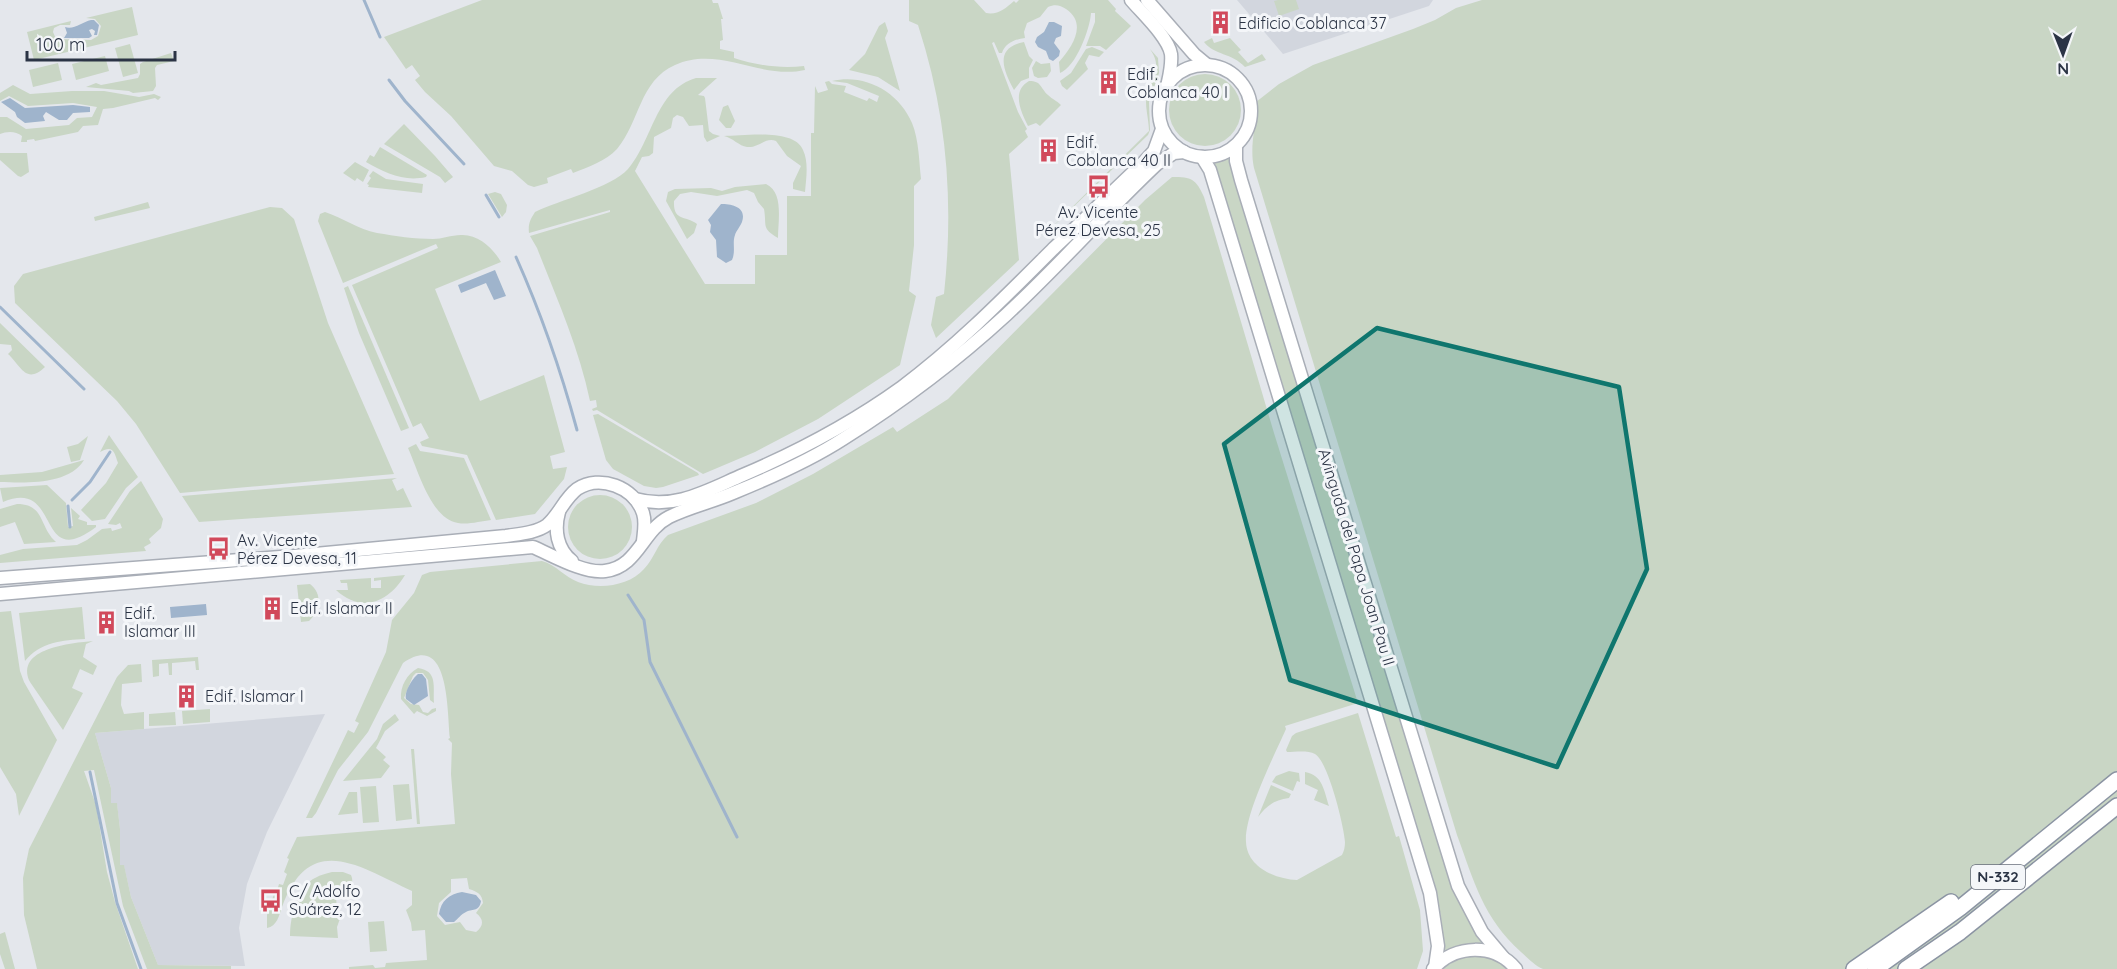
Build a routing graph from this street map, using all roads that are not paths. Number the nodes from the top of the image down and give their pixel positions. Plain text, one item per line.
1 (1131, 0) edge
2 (1147, 0) edge
3 (1206, 64) junction
4 (1168, 82) junction
5 (1162, 129) junction
6 (1236, 146) junction
7 (1184, 152) junction
8 (1202, 157) junction
9 (635, 498) junction
10 (559, 510) junction
11 (643, 541) junction
12 (578, 566) junction
13 (0, 578) edge
14 (0, 594) edge
15 (2117, 780) edge
16 (2117, 806) edge
17 (2062, 825) junction
18 (1960, 932) junction
19 (1503, 957) junction
20 (1434, 968) edge
21 (1516, 969) edge
22 (1854, 969) edge
23 (1875, 969) edge
24 (1906, 969) edge
25 (1914, 969) edge

1 - 4 main road
2 - 3 main road
3 - 4 main road
3 - 6 main road
4 - 5 main road
5 - 7 main road
5 - 9 main road
6 - 8 main road
6 - 19 main road, Avinguda del Papa Joan Pau II
7 - 8 main road
7 - 11 main road
8 - 20 main road, Avinguda del Papa Joan Pau II
9 - 10 main road
9 - 11 main road
10 - 12 main road
10 - 13 main road
11 - 12 main road
12 - 14 main road
15 - 17 highway, N-332
16 - 18 highway, N-332
17 - 22 highway
17 - 23 highway, N-332
18 - 24 highway, N-332
18 - 25 highway
19 - 20 main road, Avinguda del Papa Joan Pau II
19 - 21 main road, Avinguda del Papa Joan Pau II

